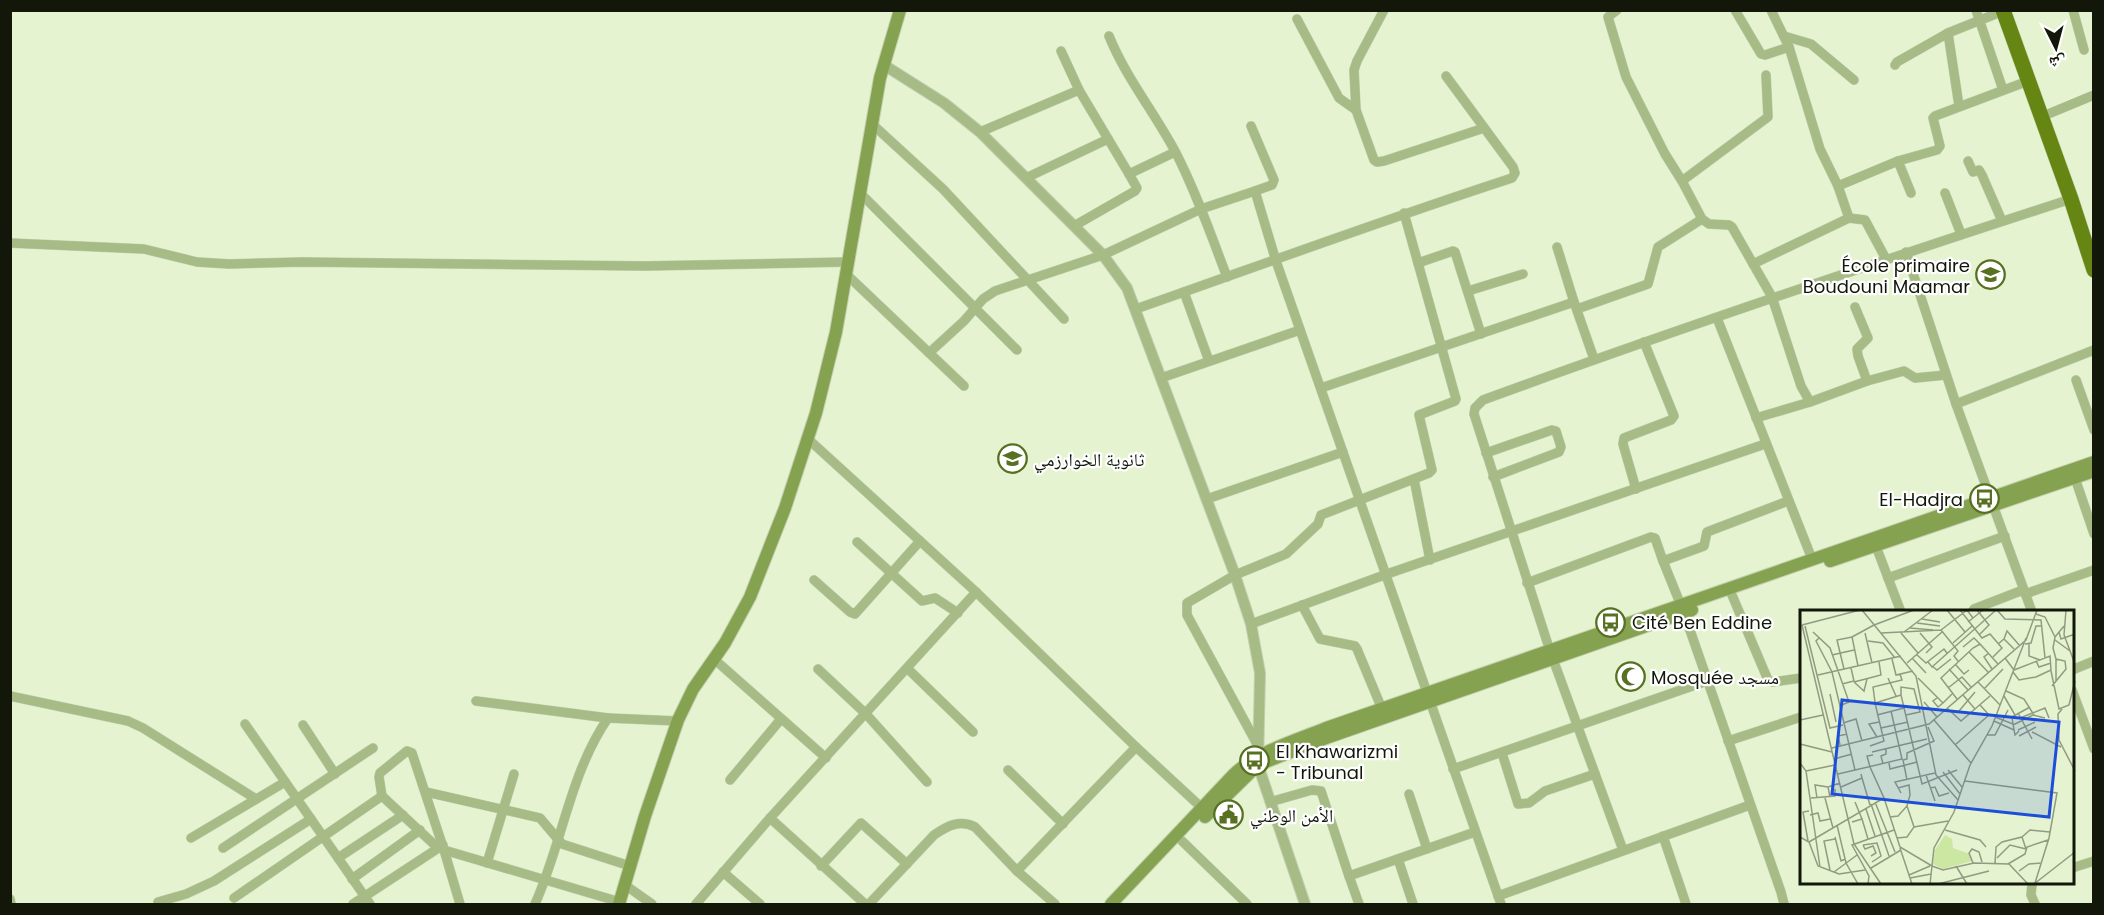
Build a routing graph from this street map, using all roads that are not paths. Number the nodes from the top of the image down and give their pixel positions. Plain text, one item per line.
1 (900, 10) edge
2 (1384, 10) edge
3 (1617, 10) edge
4 (1735, 10) edge
5 (1771, 10) edge
6 (1976, 10) edge
7 (2073, 10) edge
8 (2003, 11) edge
9 (1606, 14) edge
10 (1297, 19) dead end
11 (1980, 22) junction
12 (1947, 33) junction
13 (1109, 36) dead end
14 (1784, 36) junction
15 (1788, 47) junction
16 (2084, 50) dead end
17 (1061, 51) dead end
18 (884, 64) junction
19 (1895, 65) dead end
20 (1766, 75) dead end
21 (1446, 76) dead end
22 (1854, 80) dead end
23 (2028, 81) junction
24 (1079, 90) junction
25 (2003, 90) junction
26 (2094, 95) edge
27 (1959, 106) junction
28 (1356, 110) junction
29 (2041, 117) junction
30 (871, 123) junction
31 (1251, 126) dead end
32 (1484, 128) junction
33 (980, 132) junction
34 (1108, 139) junction
35 (1175, 152) junction
36 (1898, 161) junction
37 (1968, 162) dead end
38 (1130, 174) junction
39 (1026, 178) junction
40 (1682, 181) junction
41 (1838, 186) junction
42 (1255, 191) junction
43 (860, 192) junction
44 (1911, 193) dead end
45 (1945, 193) dead end
46 (2071, 199) junction
47 (1201, 209) junction
48 (1404, 213) junction
49 (1849, 218) junction
50 (1702, 219) junction
51 (2002, 221) junction
52 (1074, 226) junction
53 (1961, 234) junction
54 (10, 243) edge
55 (1557, 247) dead end
56 (1906, 252) junction
57 (1103, 255) junction
58 (1886, 259) junction
59 (1276, 261) junction
60 (1418, 263) junction
61 (1753, 264) junction
62 (846, 267) junction
63 (2094, 270) edge
64 (1523, 274) dead end
65 (1227, 277) junction
66 (1028, 279) junction
67 (1468, 291) junction
68 (1184, 292) junction
69 (1772, 297) junction
70 (1575, 305) junction
71 (1855, 307) dead end
72 (974, 308) junction
73 (1136, 309) junction
74 (1717, 318) junction
75 (1064, 319) dead end
76 (1300, 330) junction
77 (1481, 334) junction
78 (1644, 342) junction
79 (1442, 348) junction
80 (1017, 350) dead end
81 (2094, 350) edge
82 (929, 353) junction
83 (1594, 359) junction
84 (1209, 361) junction
85 (1946, 375) junction
86 (1161, 378) junction
87 (2076, 380) dead end
88 (1867, 381) junction
89 (964, 386) dead end
90 (1321, 388) junction
91 (1809, 402) junction
92 (1956, 404) junction
93 (1756, 418) junction
94 (2094, 430) edge
95 (807, 438) junction
96 (1765, 444) junction
97 (1344, 452) junction
98 (1486, 453) junction
99 (2094, 462) edge
100 (2094, 471) edge
101 (1493, 477) junction
102 (2075, 478) junction
103 (1414, 479) junction
104 (1636, 489) junction
105 (1207, 499) junction
106 (1360, 499) junction
107 (1788, 501) junction
108 (1993, 501) junction
109 (2091, 518) edge
110 (1511, 532) junction
111 (2094, 534) edge
112 (2005, 536) junction
113 (920, 541) junction
114 (857, 542) dead end
115 (1875, 542) junction
116 (1812, 559) junction
117 (1430, 560) junction
118 (1663, 561) junction
119 (2094, 570) edge
120 (892, 574) junction
121 (1235, 574) junction
122 (1387, 574) junction
123 (1888, 579) junction
124 (814, 580) dead end
125 (1527, 583) junction
126 (976, 592) junction
127 (1730, 592) junction
128 (2024, 592) junction
129 (1302, 605) junction
130 (1682, 609) junction
131 (1900, 610) edge
132 (1973, 610) edge
133 (2031, 610) edge
134 (958, 613) junction
135 (1251, 624) junction
136 (1552, 655) junction
137 (714, 659) junction
138 (2094, 662) edge
139 (818, 669) dead end
140 (908, 669) junction
141 (2074, 670) edge
142 (1800, 678) edge
143 (1707, 681) junction
144 (2074, 693) edge
145 (10, 696) edge
146 (1430, 697) junction
147 (476, 702) dead end
148 (1382, 709) junction
149 (866, 714) junction
150 (1800, 717) edge
151 (608, 718) junction
152 (781, 719) junction
153 (677, 721) junction
154 (245, 724) dead end
155 (303, 725) dead end
156 (1578, 727) junction
157 (973, 732) dead end
158 (1728, 741) junction
159 (1136, 747) junction
160 (373, 748) dead end
161 (2094, 749) edge
162 (1502, 753) junction
163 (1257, 755) junction
164 (826, 758) junction
165 (1454, 769) junction
166 (1008, 770) dead end
167 (335, 774) junction
168 (514, 774) dead end
169 (1595, 774) junction
170 (730, 780) dead end
171 (285, 782) junction
172 (927, 782) dead end
173 (426, 792) junction
174 (1409, 794) dead end
175 (382, 796) junction
176 (256, 799) junction
177 (297, 799) junction
178 (1270, 802) junction
179 (1750, 805) junction
180 (1202, 808) junction
181 (503, 809) junction
182 (403, 815) junction
183 (770, 818) junction
184 (311, 819) junction
185 (1063, 824) junction
186 (420, 830) junction
187 (1475, 832) junction
188 (1663, 836) junction
189 (323, 837) junction
190 (191, 838) dead end
191 (1182, 841) junction
192 (559, 842) junction
193 (223, 848) dead end
194 (442, 848) junction
195 (1427, 849) junction
196 (1623, 850) junction
197 (338, 858) junction
198 (1398, 859) junction
199 (2094, 861) edge
200 (487, 863) junction
201 (907, 864) junction
202 (630, 866) junction
203 (820, 866) junction
204 (2074, 868) edge
205 (1017, 871) junction
206 (723, 872) junction
207 (1349, 876) junction
208 (352, 879) junction
209 (546, 880) junction
210 (625, 885) junction
211 (2032, 885) edge
212 (234, 898) dead end
213 (10, 899) edge
214 (1500, 900) edge
215 (368, 901) edge
216 (158, 902) dead end
217 (619, 903) edge
218 (11, 904) edge
219 (353, 904) edge
220 (460, 904) edge
221 (535, 904) edge
222 (652, 904) edge
223 (696, 904) edge
224 (760, 904) edge
225 (865, 904) edge
226 (869, 904) edge
227 (1055, 904) edge
228 (1111, 904) edge
229 (1122, 904) edge
230 (1247, 904) edge
231 (1305, 904) edge
232 (1359, 904) edge
233 (1413, 904) edge
234 (1686, 904) edge
235 (1784, 904) edge
236 (2035, 904) edge

1 - 18 main road
2 - 28 street
3 - 9 street
4 - 15 street
5 - 14 street
6 - 11 street
7 - 16 street
8 - 11 street
8 - 23 highway
9 - 40 street
10 - 28 street
11 - 12 street
11 - 25 street
12 - 19 street
12 - 27 street
13 - 35 street
14 - 15 street
14 - 22 street
15 - 41 street
17 - 24 street
18 - 30 main road
18 - 33 street
20 - 40 street
21 - 32 street
23 - 25 street
23 - 29 highway
24 - 33 street
24 - 34 street
25 - 27 street
26 - 29 street
27 - 36 street
28 - 32 street
29 - 46 highway
30 - 43 main road
30 - 66 street
31 - 42 street
32 - 48 street
33 - 39 street
34 - 38 street
34 - 39 street
35 - 38 street
35 - 47 street
36 - 41 street
36 - 44 street
37 - 51 street
38 - 52 street
39 - 52 street
40 - 50 street
41 - 49 street
42 - 47 street
42 - 59 street
43 - 62 main road
43 - 72 street
45 - 53 street
46 - 51 street
46 - 63 highway
47 - 57 street
47 - 65 street
48 - 59 street
48 - 60 street
49 - 58 street
49 - 61 street
50 - 61 street
50 - 70 street
51 - 53 street
52 - 57 street
53 - 56 street
54 - 62 street
55 - 70 street
56 - 58 street
56 - 85 street
57 - 66 street
57 - 73 street
58 - 69 street
59 - 65 street
59 - 76 street
60 - 67 street
60 - 79 street
61 - 69 street
62 - 82 street
62 - 95 main road
64 - 67 street
65 - 68 street
66 - 72 street
66 - 75 street
67 - 77 street
68 - 73 street
68 - 84 street
69 - 74 street
69 - 91 street
70 - 77 street
70 - 83 street
71 - 88 street
72 - 80 street
72 - 82 street
73 - 86 street
74 - 78 street
74 - 93 street
76 - 84 street
76 - 90 street
77 - 79 street
78 - 83 street
78 - 104 street
79 - 90 street
79 - 103 street
81 - 92 street
82 - 89 street
83 - 98 street
84 - 86 street
85 - 88 street
85 - 92 street
86 - 105 street
87 - 94 street
88 - 91 street
90 - 97 street
91 - 93 street
92 - 108 street
93 - 96 street
95 - 113 street
95 - 137 main road
96 - 104 street
96 - 107 street
97 - 105 street
97 - 106 street
98 - 101 street
98 - 101 street
99 - 108 main road
100 - 102 main road
101 - 110 street
102 - 108 main road
102 - 109 street
103 - 106 street
103 - 117 street
104 - 110 street
105 - 121 street
106 - 121 street
106 - 122 street
107 - 116 street
107 - 118 street
108 - 112 street
108 - 115 main road
109 - 111 street
110 - 117 street
110 - 125 street
112 - 123 street
112 - 128 street
113 - 120 street
113 - 126 street
114 - 120 street
115 - 116 main road
115 - 123 street
115 - 127 main road
116 - 127 main road
117 - 122 street
118 - 125 street
118 - 130 street
119 - 128 street
120 - 124 street
120 - 134 street
121 - 135 street
121 - 163 street
122 - 129 street
122 - 146 street
123 - 131 street
125 - 136 street
126 - 134 street
126 - 159 street
127 - 130 main road
127 - 142 street
128 - 132 street
128 - 133 street
129 - 135 street
129 - 148 street
130 - 136 main road
130 - 143 street
134 - 140 street
135 - 163 street
136 - 146 main road
136 - 156 street
137 - 152 street
137 - 153 main road
138 - 141 street
139 - 149 street
140 - 149 street
140 - 157 street
143 - 156 street
143 - 158 street
144 - 161 street
145 - 176 street
146 - 148 main road
146 - 163 main road
146 - 165 street
147 - 151 street
148 - 163 main road
149 - 164 street
149 - 172 street
150 - 158 street
151 - 153 street
151 - 192 street
152 - 164 street
152 - 170 street
153 - 202 main road
154 - 171 street
155 - 167 street
156 - 162 street
156 - 169 street
158 - 179 street
159 - 180 street
159 - 185 street
160 - 167 street
162 - 165 street
162 - 169 street
163 - 178 street
163 - 180 main road
163 - 191 main road
164 - 183 street
165 - 187 street
166 - 185 street
167 - 177 street
168 - 181 street
169 - 196 street
171 - 176 street
171 - 177 street
173 - 175 street
173 - 181 street
173 - 194 street
174 - 195 street
175 - 182 street
175 - 189 street
176 - 190 street
177 - 184 street
177 - 193 street
178 - 207 street
178 - 231 street
179 - 188 street
179 - 235 street
180 - 228 main road
181 - 192 street
181 - 200 street
182 - 186 street
182 - 197 street
183 - 203 street
183 - 206 street
184 - 189 street
184 - 216 street
185 - 205 street
186 - 194 street
186 - 208 street
187 - 195 street
187 - 214 street
188 - 196 street
188 - 234 street
189 - 197 street
189 - 212 street
191 - 229 main road
191 - 230 street
192 - 202 street
192 - 209 street
194 - 200 street
194 - 215 street
194 - 220 street
195 - 198 street
196 - 214 street
197 - 208 street
198 - 207 street
198 - 233 street
199 - 204 street
200 - 209 street
201 - 203 street
201 - 205 street
201 - 226 street
202 - 210 main road
203 - 225 street
205 - 227 street
206 - 223 street
206 - 224 street
207 - 232 street
208 - 215 street
209 - 217 street
209 - 221 street
210 - 217 main road
210 - 222 street
211 - 236 street
213 - 218 street
215 - 219 street

